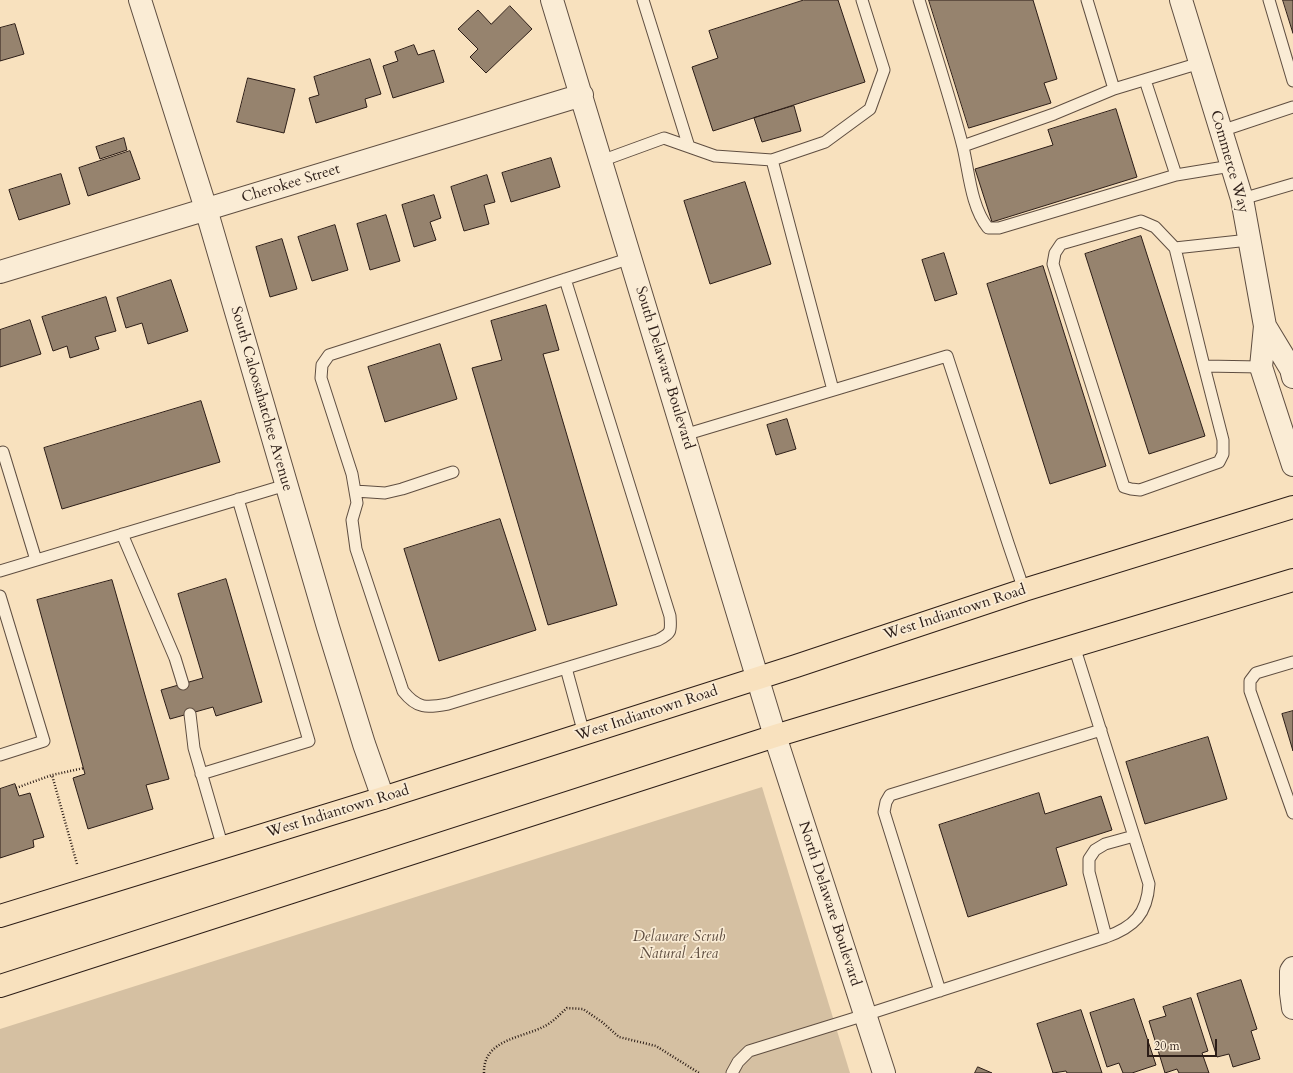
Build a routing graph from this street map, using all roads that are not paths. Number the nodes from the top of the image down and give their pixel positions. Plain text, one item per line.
1 (140, 0) edge
2 (552, 0) edge
3 (643, 0) edge
4 (862, 0) edge
5 (919, 0) edge
6 (1087, 0) edge
7 (1181, 0) edge
8 (1269, 0) edge
9 (1200, 63) junction
10 (1145, 80) junction
11 (1293, 81) edge
12 (1114, 89) junction
13 (582, 95) junction
14 (1293, 107) edge
15 (1221, 131) junction
16 (963, 146) junction
17 (690, 147) junction
18 (601, 160) junction
19 (772, 160) junction
20 (1231, 166) junction
21 (1176, 175) junction
22 (1293, 184) edge
23 (1242, 199) junction
24 (206, 210) junction
25 (1249, 240) junction
26 (1175, 248) junction
27 (631, 258) junction
28 (0, 272) edge
29 (565, 279) junction
30 (1265, 326) junction
31 (1204, 366) junction
32 (1261, 367) junction
33 (1293, 377) edge
34 (833, 390) junction
35 (684, 435) junction
36 (0, 453) edge
37 (1293, 465) edge
38 (453, 472) dead end
39 (286, 485) junction
40 (355, 491) junction
41 (238, 499) junction
42 (1293, 507) edge
43 (122, 534) junction
44 (36, 560) junction
45 (0, 571) edge
46 (1293, 580) edge
47 (1024, 590) junction
48 (0, 596) edge
49 (1074, 646) junction
50 (1293, 662) edge
51 (566, 668) junction
52 (758, 678) junction
53 (183, 684) dead end
54 (190, 714) dead end
55 (1101, 730) junction
56 (584, 734) junction
57 (775, 736) junction
58 (0, 755) edge
59 (202, 774) junction
60 (383, 798) junction
61 (1293, 813) edge
62 (1134, 836) junction
63 (222, 848) junction
64 (0, 916) edge
65 (1106, 937) junction
66 (1293, 968) edge
67 (0, 986) edge
68 (940, 991) junction
69 (1293, 1008) edge
70 (866, 1015) junction
71 (732, 1073) edge
72 (884, 1073) edge

1 - 24 street, South Caloosahatchee Avenue
2 - 13 street, South Delaware Boulevard
3 - 17 lane
4 - 19 lane
5 - 16 lane
6 - 12 lane
7 - 9 street, Commerce Way
8 - 11 lane
9 - 10 lane
9 - 15 street, Commerce Way
10 - 12 lane
10 - 21 lane
12 - 16 lane
13 - 18 street, South Delaware Boulevard
13 - 24 street, Cherokee Street
14 - 15 lane
15 - 20 street, Commerce Way
16 - 21 lane
17 - 18 lane
17 - 19 lane
18 - 27 street, South Delaware Boulevard
19 - 34 lane
20 - 21 lane
20 - 23 street, Commerce Way
22 - 23 lane
23 - 25 street, Commerce Way
24 - 28 street, Cherokee Street
24 - 39 street, South Caloosahatchee Avenue
25 - 26 lane
25 - 30 street, Commerce Way
26 - 31 lane
26 - 31 lane
27 - 29 lane
27 - 35 street, South Delaware Boulevard
29 - 40 lane
29 - 51 lane
30 - 32 street, Commerce Way
30 - 33 street, Commerce Way
31 - 32 lane
32 - 37 street, Commerce Way
34 - 35 lane
34 - 47 lane
35 - 52 street, South Delaware Boulevard
36 - 44 lane
38 - 40 lane
39 - 41 lane
39 - 60 street, South Caloosahatchee Avenue
40 - 51 lane
41 - 43 lane
41 - 59 lane
42 - 47 main road, West Indiantown Road
43 - 44 lane
43 - 53 lane
44 - 45 lane
46 - 49 main road
47 - 52 main road, West Indiantown Road
48 - 58 lane
49 - 55 lane
49 - 57 main road
50 - 61 lane
51 - 56 lane
52 - 56 main road, West Indiantown Road
52 - 57 street, South Delaware Boulevard
54 - 59 lane
55 - 62 lane
55 - 68 lane
56 - 60 main road, West Indiantown Road
57 - 67 main road
57 - 70 street, North Delaware Boulevard
59 - 63 lane
60 - 63 main road, West Indiantown Road
62 - 65 lane
62 - 65 lane
63 - 64 main road, West Indiantown Road
65 - 68 lane
66 - 69 street
68 - 70 lane
70 - 71 lane
70 - 72 street, North Delaware Boulevard

